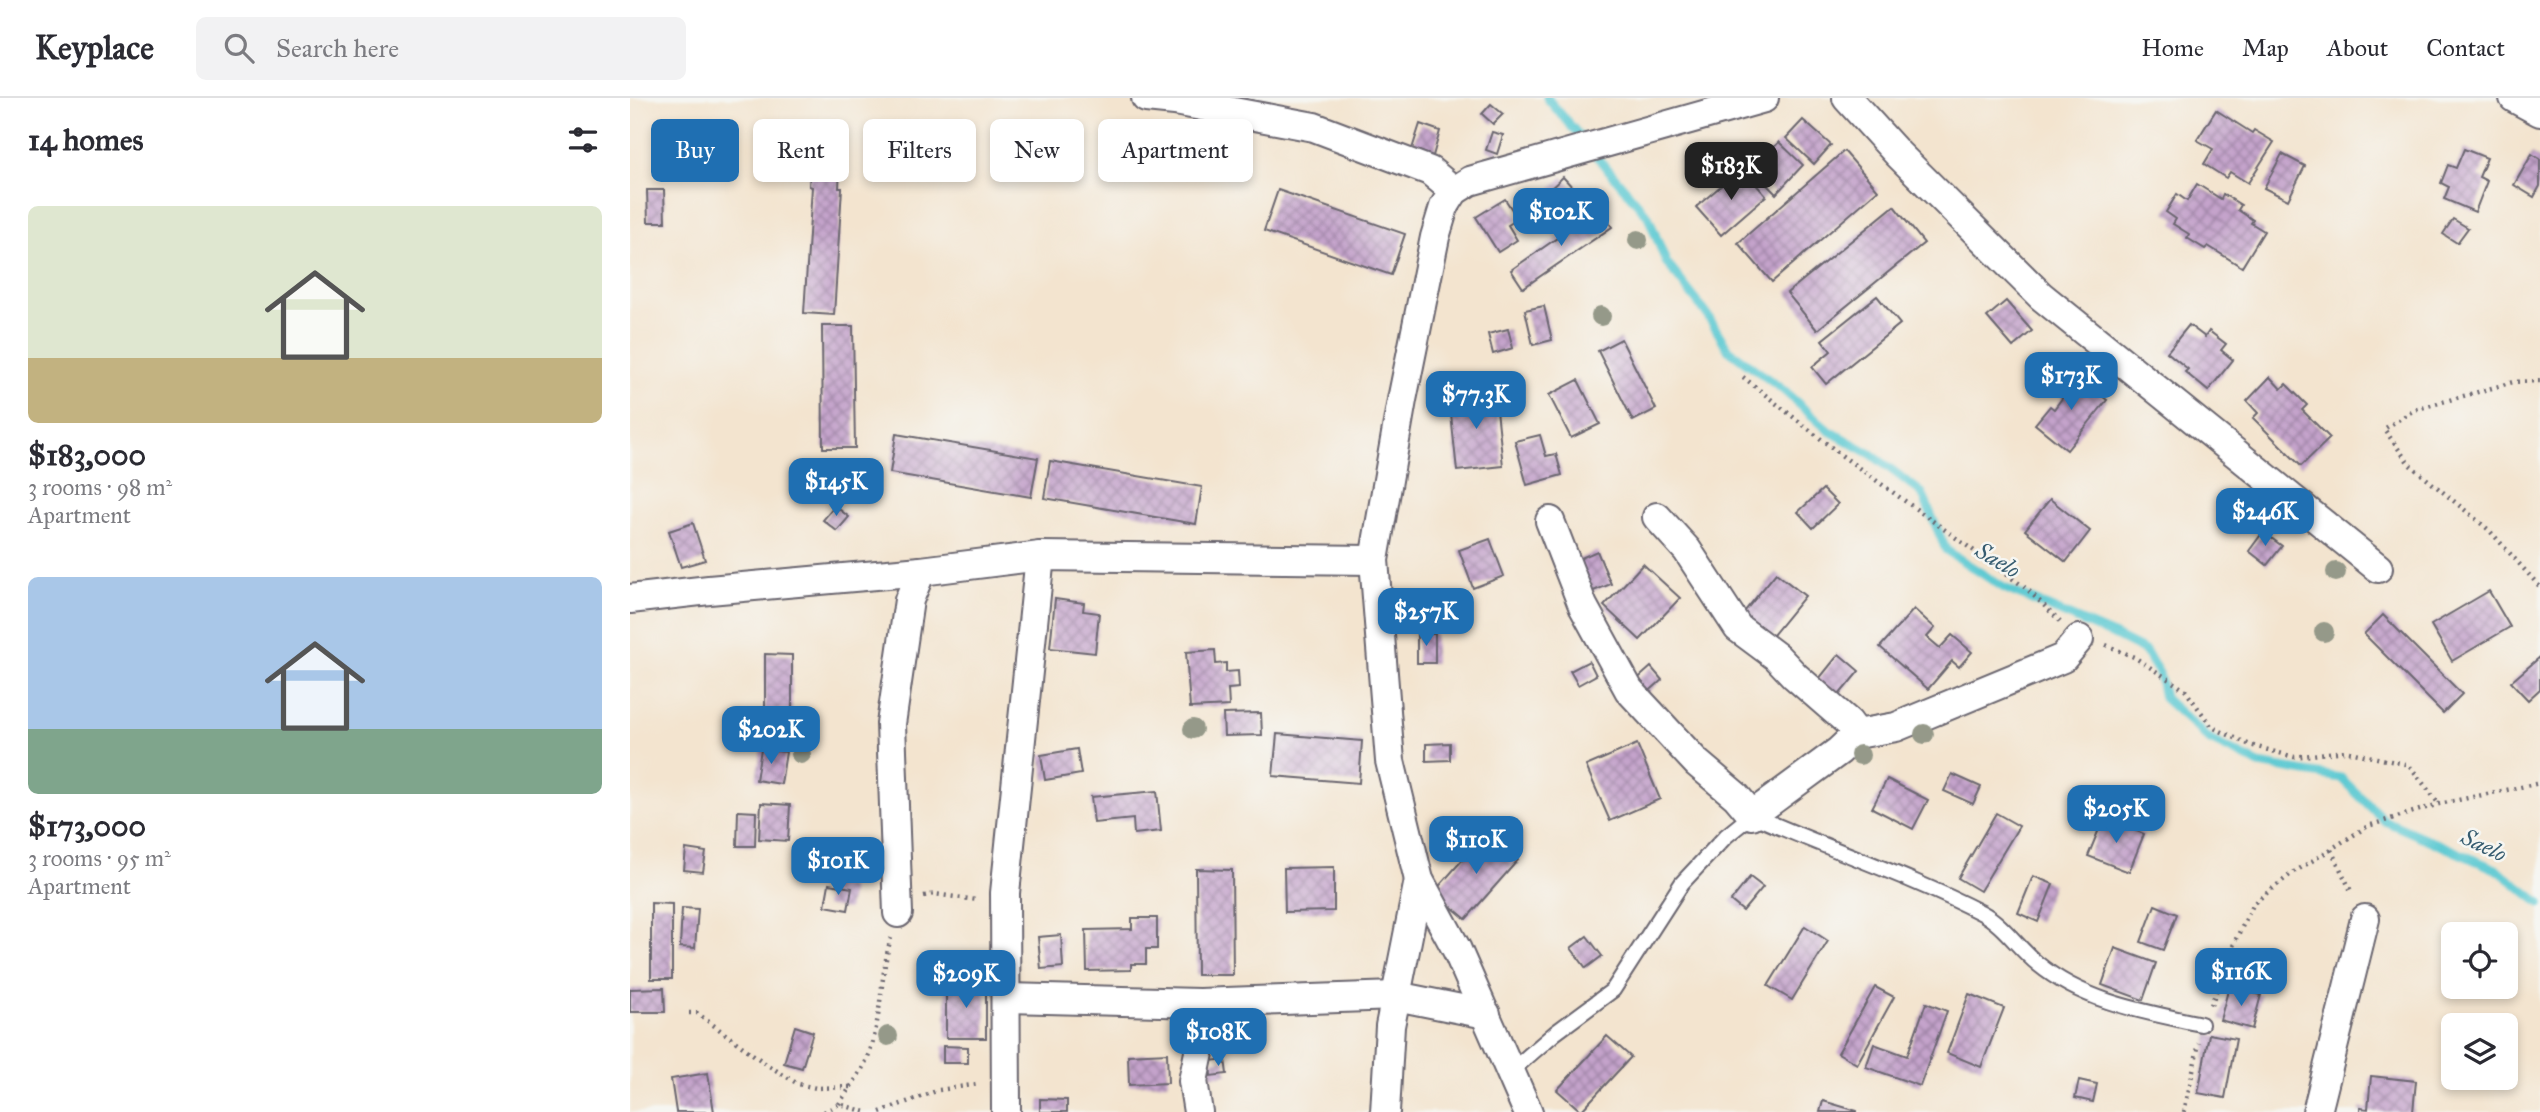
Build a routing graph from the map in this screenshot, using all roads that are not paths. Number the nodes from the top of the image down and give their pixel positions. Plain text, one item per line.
1 (1146, 98) edge
2 (1764, 98) edge
3 (1847, 98) edge
4 (2514, 98) edge
5 (2540, 112) edge
6 (1454, 191) junction
7 (1657, 517) dead end
8 (1550, 522) dead end
9 (1040, 556) junction
10 (1374, 560) junction
11 (2378, 568) dead end
12 (921, 571) junction
13 (630, 599) edge
14 (2079, 639) dead end
15 (1857, 734) junction
16 (1752, 815) junction
17 (1419, 880) junction
18 (898, 913) road end
19 (2365, 919) road end
20 (1396, 996) junction
21 (1006, 998) junction
22 (1199, 1003) junction
23 (1486, 1014) junction
24 (2201, 1024) road end
25 (1511, 1072) junction
26 (1006, 1112) edge
27 (1198, 1112) edge
28 (1385, 1112) edge
29 (1528, 1112) edge
30 (2317, 1112) edge

1 - 6 street
2 - 6 street
3 - 11 street
4 - 5 street
6 - 10 street
7 - 15 street
8 - 16 street
9 - 10 street
9 - 12 street
9 - 21 street
10 - 17 street
12 - 13 street
12 - 18 street
14 - 15 street
15 - 16 street
16 - 24 lane
16 - 25 lane
17 - 20 street
17 - 23 street
19 - 30 street
20 - 22 street
20 - 23 street
20 - 28 street
21 - 22 street
21 - 26 street
22 - 27 street
23 - 25 street
25 - 29 street

